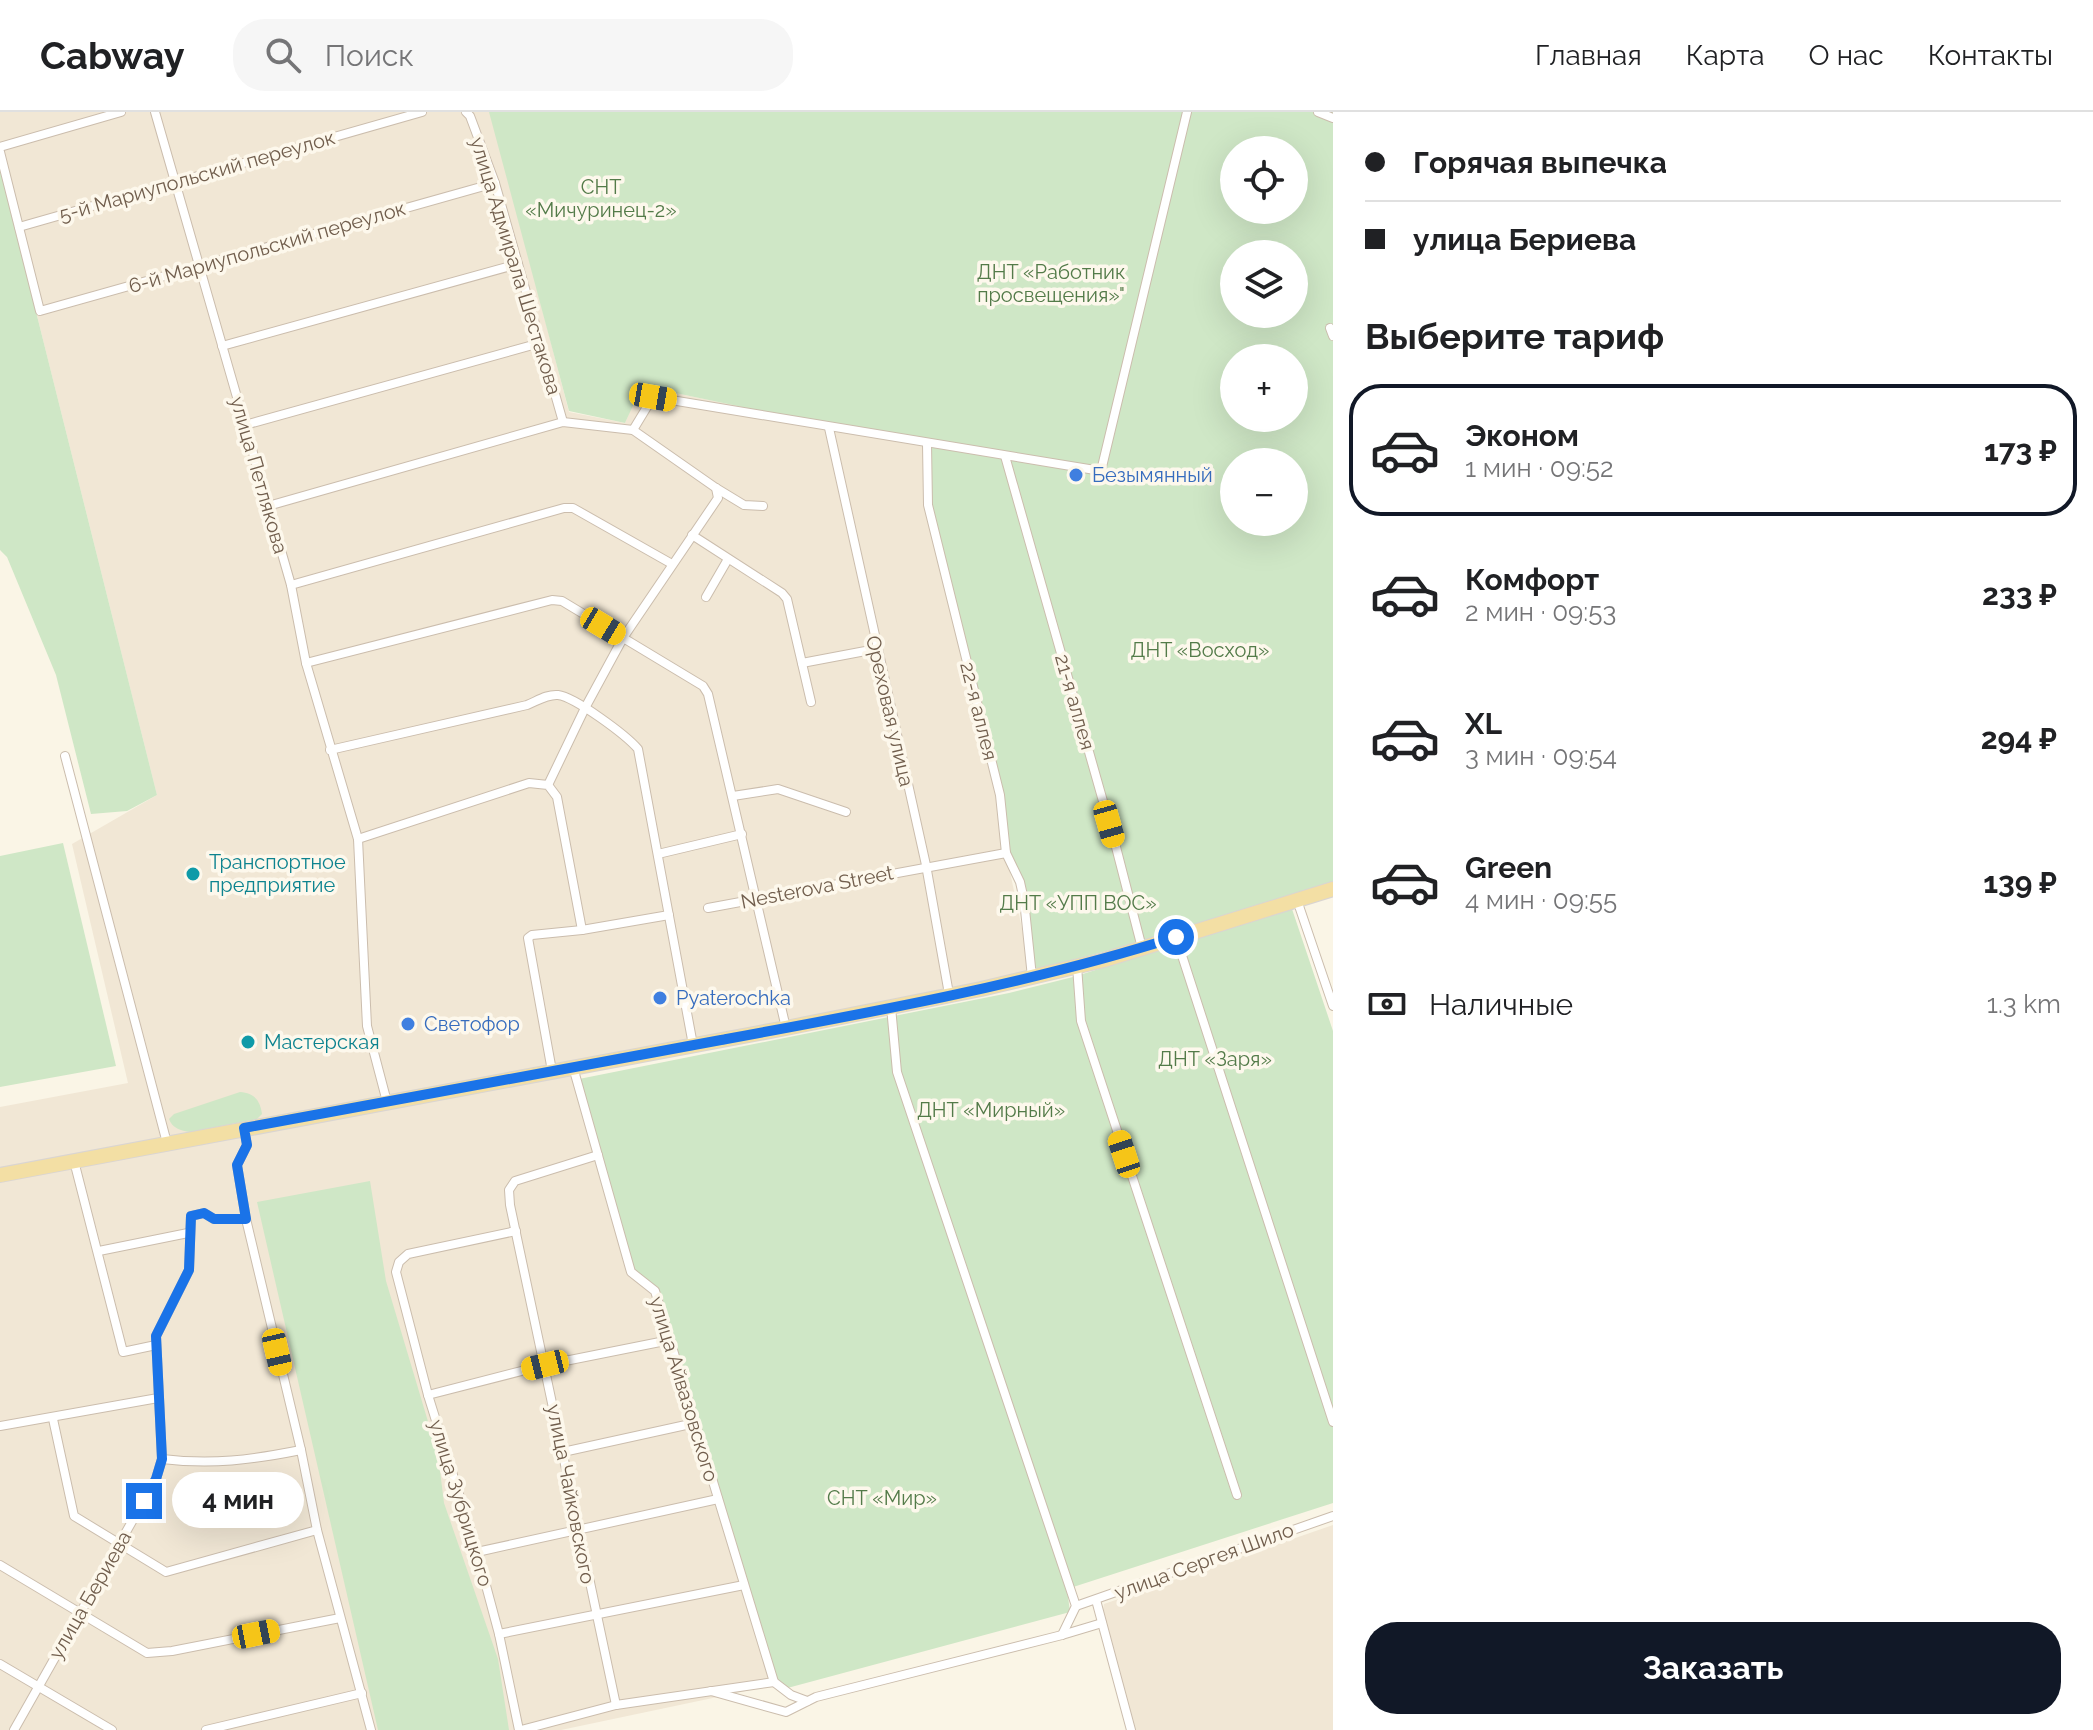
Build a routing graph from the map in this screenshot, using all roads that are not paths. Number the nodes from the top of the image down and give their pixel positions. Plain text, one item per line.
1 (121, 112) edge
2 (155, 112) edge
3 (422, 112) edge
4 (466, 112) edge
5 (1187, 112) edge
6 (1318, 112) edge
7 (1333, 118) edge
8 (0, 150) edge
9 (175, 182) junction
10 (495, 183) junction
11 (19, 227) junction
12 (518, 264) junction
13 (199, 266) junction
14 (540, 343) junction
15 (222, 346) junction
16 (563, 422) junction
17 (245, 425) junction
18 (829, 428) junction
19 (633, 430) junction
20 (927, 444) junction
21 (1005, 456) junction
22 (716, 488) junction
23 (268, 506) junction
24 (763, 506) dead end
25 (692, 535) junction
26 (728, 559) junction
27 (672, 564) junction
28 (291, 585) junction
29 (706, 597) dead end
30 (623, 638) junction
31 (876, 649) junction
32 (306, 663) junction
33 (802, 663) junction
34 (811, 702) dead end
35 (585, 708) junction
36 (330, 750) junction
37 (65, 756) dead end
38 (548, 785) junction
39 (733, 796) junction
40 (846, 812) dead end
41 (742, 834) junction
42 (358, 839) junction
43 (1006, 853) junction
44 (658, 854) junction
45 (926, 865) junction
46 (1333, 889) edge
47 (756, 898) junction
48 (1297, 900) junction
49 (708, 908) dead end
50 (669, 915) junction
51 (582, 930) junction
52 (1176, 937) junction
53 (1142, 948) junction
54 (1077, 966) junction
55 (1032, 977) junction
56 (949, 994) junction
57 (1333, 1006) edge
58 (891, 1007) junction
59 (786, 1028) junction
60 (693, 1045) junction
61 (573, 1067) junction
62 (552, 1071) junction
63 (387, 1102) junction
64 (244, 1128) junction
65 (167, 1143) junction
66 (598, 1155) junction
67 (74, 1161) junction
68 (0, 1175) edge
69 (246, 1219) junction
70 (516, 1231) junction
71 (188, 1233) junction
72 (99, 1251) junction
73 (670, 1340) junction
74 (156, 1345) junction
75 (545, 1365) junction
76 (428, 1395) junction
77 (158, 1398) junction
78 (53, 1419) junction
79 (1333, 1422) edge
80 (695, 1423) junction
81 (0, 1426) edge
82 (301, 1450) junction
83 (563, 1452) junction
84 (162, 1459) junction
85 (1237, 1495) dead end
86 (718, 1499) junction
87 (1333, 1516) edge
88 (317, 1530) junction
89 (578, 1530) junction
90 (120, 1544) junction
91 (477, 1552) junction
92 (0, 1565) edge
93 (744, 1585) junction
94 (1096, 1600) junction
95 (1076, 1606) junction
96 (79, 1613) junction
97 (595, 1613) junction
98 (340, 1618) junction
99 (1102, 1623) junction
100 (499, 1634) junction
101 (1062, 1635) junction
102 (0, 1664) edge
103 (774, 1682) junction
104 (38, 1686) junction
105 (711, 1691) junction
106 (362, 1693) junction
107 (807, 1701) junction
108 (616, 1705) junction
109 (14, 1730) edge
110 (112, 1730) edge
111 (206, 1730) edge
112 (371, 1730) edge
113 (520, 1730) edge
114 (1131, 1730) edge

1 - 8 street
2 - 9 street, улица Петлякова
3 - 9 street, 5-й Мариупольский переулок
4 - 10 street, улица Адмирала Шестакова
5 - 21 street
6 - 7 street
8 - 11 street
9 - 11 street, 5-й Мариупольский переулок
9 - 13 street, улица Петлякова
10 - 12 street, улица Адмирала Шестакова
10 - 13 street, 6-й Мариупольский переулок
11 - 13 street, 6-й Мариупольский переулок
12 - 14 street, улица Адмирала Шестакова
12 - 15 street
13 - 15 street, улица Петлякова
14 - 16 street, улица Адмирала Шестакова
14 - 17 street
15 - 17 street, улица Петлякова
16 - 19 street
16 - 23 street
17 - 23 street, улица Петлякова
18 - 19 street
18 - 20 street
18 - 31 street, Ореховая улица
19 - 22 street
20 - 21 street
20 - 43 street, 22-я аллея
21 - 53 street, 21-я аллея
22 - 24 street
22 - 25 street
23 - 28 street, улица Петлякова
25 - 26 street
25 - 27 street
26 - 29 street
26 - 33 street
27 - 28 street
27 - 30 street
28 - 32 street, улица Петлякова
30 - 32 street
30 - 35 street
30 - 39 street
31 - 33 street
31 - 45 street, Ореховая улица
32 - 36 street, улица Петлякова
33 - 34 street
35 - 36 street
35 - 38 street
35 - 44 street
36 - 42 street, улица Петлякова
37 - 65 street
38 - 42 street
38 - 51 street
39 - 40 street
39 - 41 street
41 - 44 street
41 - 47 street
42 - 63 street, улица Петлякова
43 - 45 street, Nesterova Street
43 - 55 street, 22-я аллея
44 - 50 street
45 - 47 street, Nesterova Street
45 - 56 street, Ореховая улица
46 - 48 main road
47 - 49 street, Nesterova Street
47 - 59 street
48 - 52 main road
48 - 57 street
50 - 51 street
50 - 60 street
51 - 62 street
52 - 53 main road
52 - 79 street
53 - 54 main road
54 - 55 main road
54 - 85 street
55 - 56 main road
56 - 58 main road
58 - 59 main road
58 - 95 street
59 - 60 main road
60 - 61 main road
61 - 62 main road
61 - 66 street, улица Айвазовского
62 - 63 main road
63 - 64 main road
64 - 65 main road
64 - 69 street
65 - 67 main road
66 - 70 street, улица Чайковского
66 - 73 street, улица Айвазовского
67 - 68 main road
67 - 72 street
69 - 71 street
69 - 82 street
70 - 75 street, улица Чайковского
70 - 76 street, улица Зубрицкого
71 - 72 street
71 - 74 street
72 - 74 street
73 - 75 street
73 - 80 street, улица Айвазовского
74 - 77 street
75 - 76 street
75 - 83 street, улица Чайковского
76 - 91 street, улица Зубрицкого
77 - 78 street
77 - 84 street
78 - 81 street
78 - 90 street
80 - 83 street
80 - 86 street, улица Айвазовского
82 - 84 street
82 - 88 street
83 - 89 street, улица Чайковского
84 - 90 street, улица Бериева
86 - 89 street
86 - 93 street, улица Айвазовского
87 - 94 street, улица Сергея Шило
88 - 90 street
88 - 98 street
89 - 91 street
89 - 97 street, улица Чайковского
90 - 96 street, улица Бериева
91 - 100 street, улица Зубрицкого
92 - 96 street
93 - 97 street
93 - 103 street, улица Айвазовского
94 - 95 street, улица Сергея Шило
94 - 99 street
95 - 101 street
96 - 98 street
96 - 104 street, улица Бериева
97 - 100 street
97 - 108 street, улица Чайковского
98 - 106 street
99 - 101 street
99 - 114 street
100 - 113 street, улица Зубрицкого
101 - 107 street
102 - 104 street
103 - 105 street
103 - 107 street
104 - 109 street, улица Бериева
104 - 110 street
105 - 107 street
105 - 108 street
106 - 111 street
106 - 112 street
108 - 113 street

